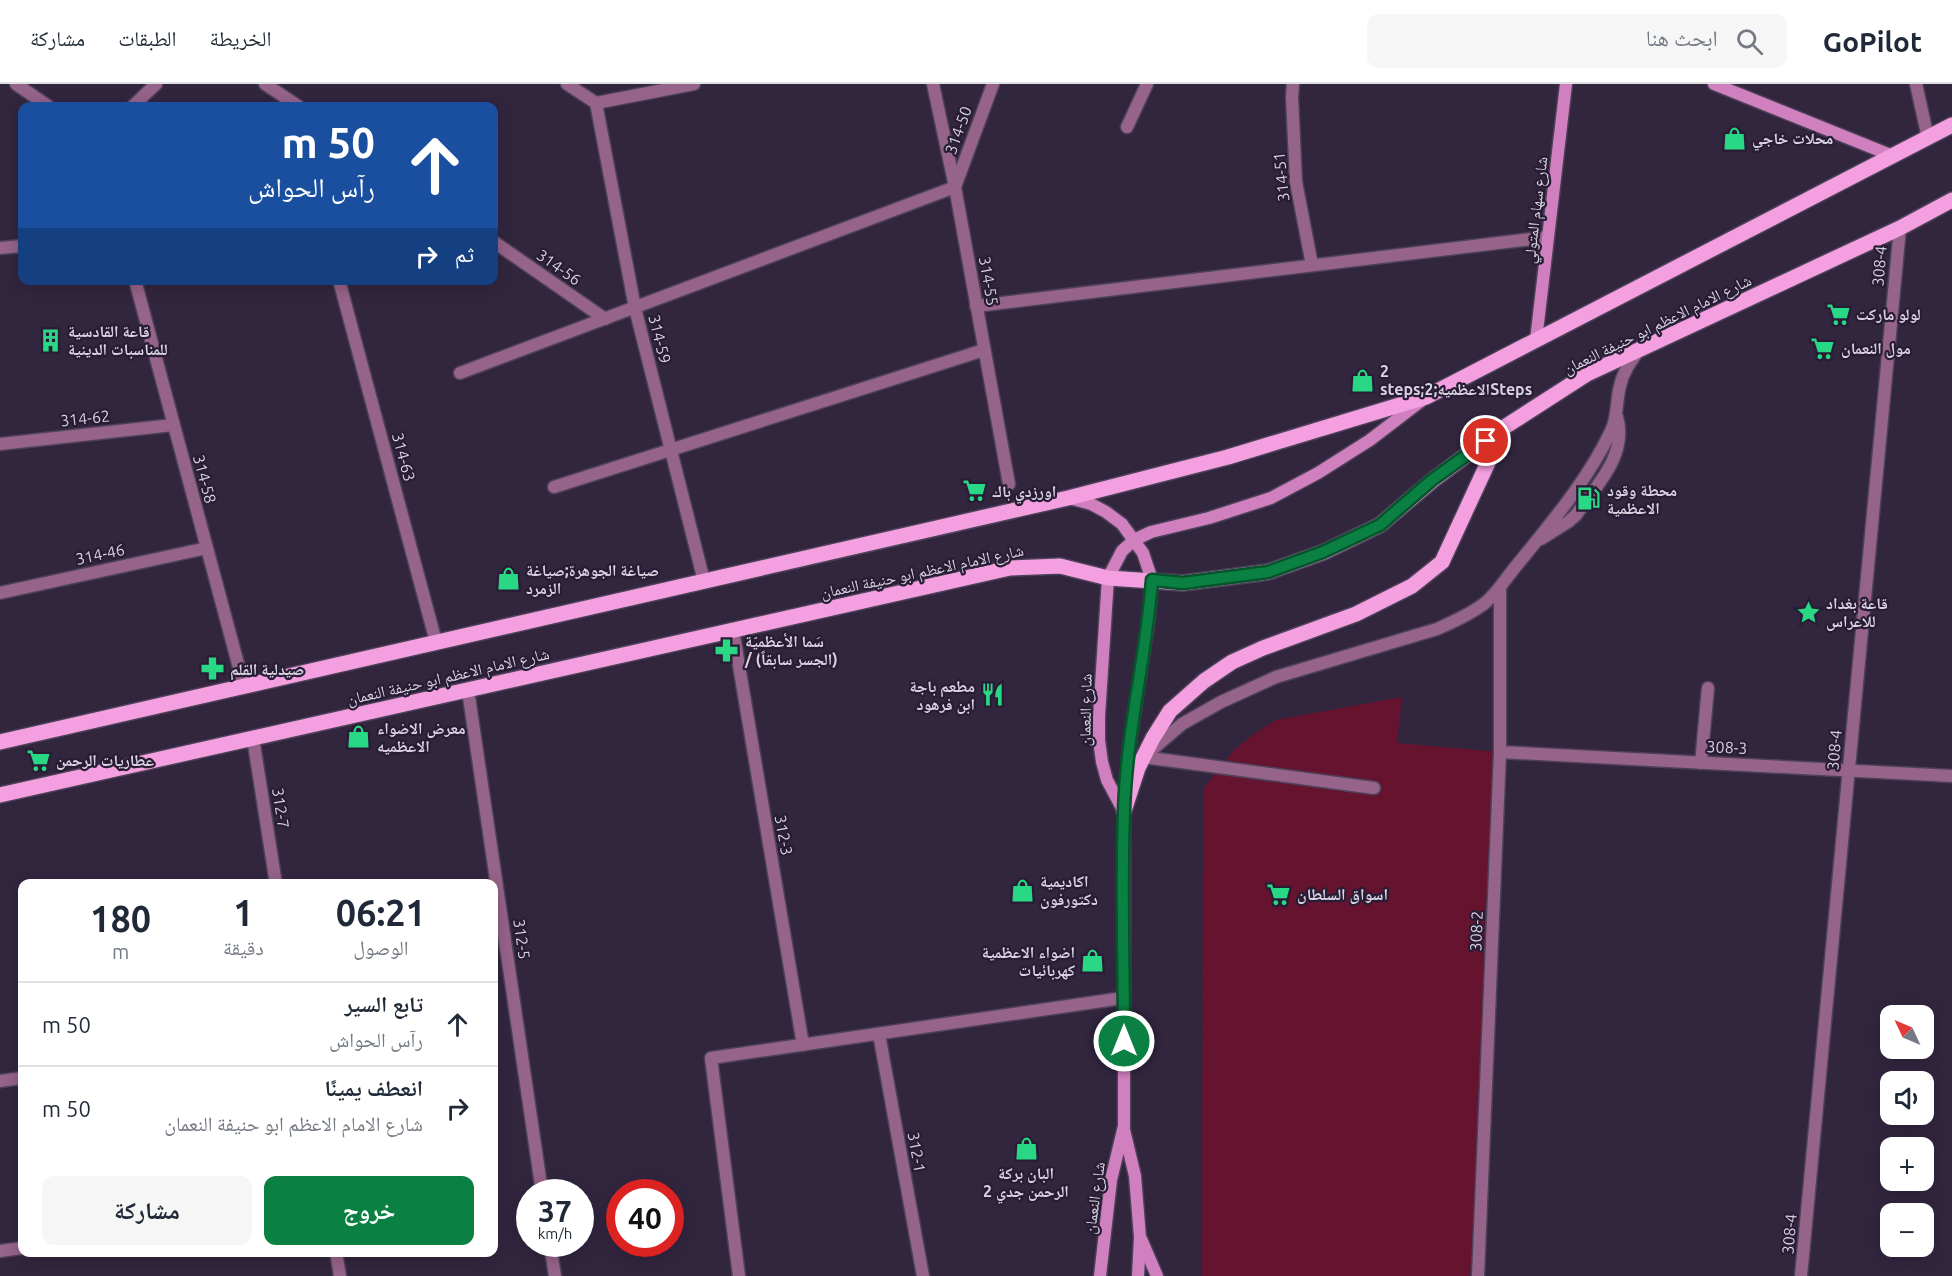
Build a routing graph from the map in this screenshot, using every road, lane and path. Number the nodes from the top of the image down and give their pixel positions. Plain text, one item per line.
1 (16, 84) edge
2 (156, 84) edge
3 (265, 84) edge
4 (567, 84) edge
5 (694, 84) edge
6 (933, 84) edge
7 (993, 84) edge
8 (1147, 84) edge
9 (1293, 84) edge
10 (1566, 84) edge
11 (1714, 84) edge
12 (1916, 84) edge
13 (42, 102) edge
14 (137, 102) edge
15 (290, 102) edge
16 (596, 103) junction
17 (1952, 125) edge
18 (1127, 127) dead end
19 (1928, 138) junction
20 (1893, 156) junction
21 (955, 187) junction
22 (1952, 200) edge
23 (1900, 228) junction
24 (1548, 237) junction
25 (498, 245) edge
26 (18, 246) edge
27 (0, 248) edge
28 (1312, 265) junction
29 (136, 285) edge
30 (340, 285) edge
31 (976, 306) junction
32 (635, 308) junction
33 (605, 319) junction
34 (1536, 340) junction
35 (984, 350) junction
36 (1639, 350) junction
37 (460, 373) dead end
38 (1426, 397) junction
39 (173, 424) junction
40 (1503, 428) junction
41 (0, 444) edge
42 (671, 449) junction
43 (1009, 484) dead end
44 (554, 487) dead end
45 (1068, 498) junction
46 (1134, 540) junction
47 (207, 548) junction
48 (1108, 578) junction
49 (1152, 580) junction
50 (704, 581) junction
51 (1500, 587) junction
52 (0, 593) edge
53 (733, 630) junction
54 (436, 642) junction
55 (244, 686) junction
56 (1708, 688) dead end
57 (468, 690) junction
58 (253, 738) junction
59 (0, 742) edge
60 (1500, 752) junction
61 (1143, 757) junction
62 (1701, 763) junction
63 (1849, 771) junction
64 (1952, 776) edge
65 (1374, 788) dead end
66 (0, 795) edge
67 (1124, 811) junction
68 (275, 879) edge
69 (496, 879) edge
70 (498, 894) edge
71 (1124, 999) junction
72 (879, 1034) junction
73 (803, 1045) junction
74 (18, 1079) edge
75 (0, 1081) edge
76 (1124, 1126) junction
77 (540, 1179) edge
78 (1140, 1237) junction
79 (18, 1249) edge
80 (0, 1251) edge
81 (337, 1257) edge
82 (552, 1257) edge
83 (340, 1276) edge
84 (555, 1276) edge
85 (739, 1276) edge
86 (923, 1276) edge
87 (1100, 1276) edge
88 (1138, 1276) edge
89 (1157, 1276) edge
90 (1478, 1276) edge
91 (1801, 1276) edge

1 - 13 street
2 - 14 street
3 - 15 street
4 - 16 street
5 - 16 street
6 - 21 street, 314-55
7 - 21 street, 314-50
8 - 18 street
9 - 28 street, 314-51
10 - 24 street, شارع سهام المتولي
11 - 20 street
12 - 19 street
16 - 32 street, 314-59
17 - 19 main road
19 - 20 main road
20 - 34 main road
21 - 31 street, 314-55
21 - 32 street
22 - 23 main road, شارع الامام الاعظم ابو حنيفة النعمان
23 - 36 main road, شارع الامام الاعظم ابو حنيفة النعمان
23 - 63 street, 308-4
24 - 28 street
24 - 34 street, شارع سهام المتولي
25 - 33 street, 314-56
26 - 27 street
28 - 31 street
29 - 39 street, 314-58
30 - 54 street, 314-63
31 - 35 street, 314-55
32 - 33 street
32 - 42 street, 314-59
33 - 37 street
34 - 38 main road
35 - 42 street
35 - 43 street, 314-55
36 - 40 main road, شارع الامام الاعظم ابو حنيفة النعمان
36 - 51 street
38 - 45 main road
38 - 46 street
39 - 41 street, 314-62
39 - 47 street, 314-58
40 - 49 main road, شارع الامام الاعظم ابو حنيفة النعمان
40 - 61 main road
42 - 44 street
42 - 50 street, 314-59
45 - 46 street
45 - 50 main road
46 - 48 street
46 - 49 street
47 - 52 street, 314-46
47 - 55 street, 314-58
48 - 49 main road, شارع الامام الاعظم ابو حنيفة النعمان
48 - 53 main road, شارع الامام الاعظم ابو حنيفة النعمان
48 - 67 street, شارع النعمان
49 - 67 street
50 - 54 main road
51 - 60 street, 308-2
51 - 61 street
53 - 57 main road, شارع الامام الاعظم ابو حنيفة النعمان
53 - 73 street, 312-3
54 - 55 main road
55 - 59 main road
56 - 62 street
57 - 58 main road, شارع الامام الاعظم ابو حنيفة النعمان
57 - 69 street, 312-5
58 - 66 main road, شارع الامام الاعظم ابو حنيفة النعمان
58 - 68 street, 312-7
60 - 62 street, 308-3
60 - 90 street, 308-2
61 - 65 street
61 - 67 main road
62 - 63 street, 308-3
63 - 64 street, 308-3
63 - 91 street, 308-4
67 - 71 street, شارع النعمان
70 - 77 street, 312-5
71 - 72 street
71 - 76 street, شارع النعمان
72 - 73 street
72 - 86 street, 312-1
73 - 85 street
74 - 75 street
76 - 78 street, شارع النعمان
76 - 87 street, شارع النعمان
78 - 88 street, شارع النعمان
78 - 89 street
79 - 80 street
81 - 83 street
82 - 84 street

